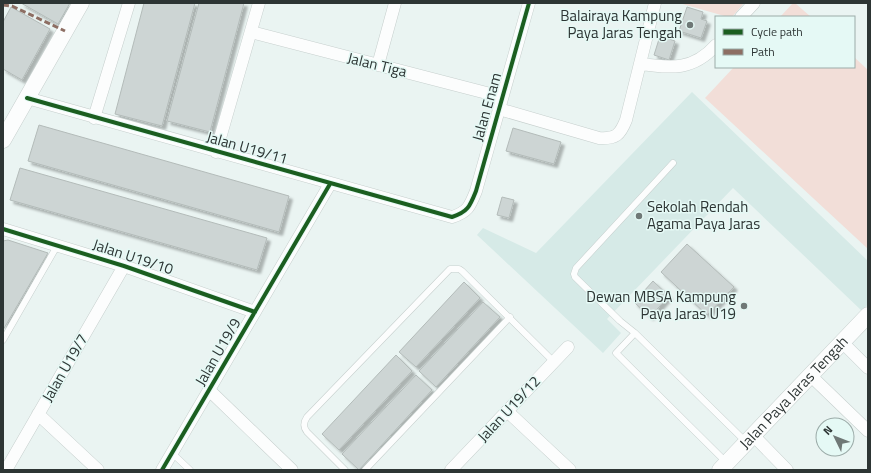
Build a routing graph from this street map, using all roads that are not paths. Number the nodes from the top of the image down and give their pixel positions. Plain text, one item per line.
1 (81, 3) edge
2 (129, 3) edge
3 (260, 3) edge
4 (396, 3) edge
5 (529, 3) edge
6 (655, 3) edge
7 (754, 3) edge
8 (742, 16) edge
9 (251, 32) junction
10 (715, 46) edge
11 (640, 64) junction
12 (378, 65) junction
13 (502, 97) junction
14 (27, 98) junction
15 (499, 109) junction
16 (94, 118) junction
17 (3, 140) edge
18 (216, 152) junction
19 (673, 163) dead end
20 (330, 184) junction
21 (462, 214) joint
22 (3, 229) edge
23 (58, 246) junction
24 (124, 266) junction
25 (255, 312) junction
26 (868, 315) edge
27 (510, 317) junction
28 (635, 333) junction
29 (3, 340) edge
30 (842, 342) junction
31 (568, 347) dead end
32 (554, 362) junction
33 (868, 368) edge
34 (810, 375) junction
35 (209, 390) junction
36 (507, 411) junction
37 (38, 414) junction
38 (868, 432) edge
39 (750, 439) junction
40 (172, 453) junction
41 (723, 466) edge
42 (6, 470) edge
43 (98, 470) edge
44 (162, 470) edge
45 (190, 470) edge
46 (292, 470) edge
47 (345, 470) edge
48 (366, 470) edge
49 (451, 470) edge
50 (570, 470) edge
51 (787, 470) edge

1 - 14 street
2 - 16 street
3 - 9 street
4 - 12 street
5 - 13 street, Jalan Enam
6 - 11 street
7 - 8 street
9 - 12 street, Jalan Tiga
9 - 18 street
10 - 11 street
11 - 15 street
12 - 13 street, Jalan Tiga
13 - 15 street, Jalan Enam
14 - 16 street, Jalan U19/11
14 - 17 street
15 - 21 street, Jalan Enam
16 - 18 street, Jalan U19/11
18 - 20 street, Jalan U19/11
19 - 28 lane
20 - 21 street, Jalan U19/11
20 - 25 street, Jalan U19/9
22 - 23 street, Jalan U19/10
23 - 24 street, Jalan U19/10
23 - 29 lane
24 - 25 street, Jalan U19/10
24 - 37 street, Jalan U19/7
25 - 35 street, Jalan U19/9
26 - 30 street, Jalan Paya Jaras Tengah
27 - 32 lane
27 - 47 lane
27 - 48 lane
28 - 39 lane
28 - 41 lane
30 - 33 street
30 - 34 street, Jalan Paya Jaras Tengah
31 - 32 street, Jalan U19/12
32 - 36 street, Jalan U19/12
34 - 38 street
34 - 39 street, Jalan Paya Jaras Tengah
35 - 40 street, Jalan U19/9
35 - 46 street
36 - 49 street, Jalan U19/12
36 - 50 street
37 - 42 street, Jalan U19/7
37 - 43 street
39 - 41 street, Jalan Paya Jaras Tengah
39 - 51 street
40 - 44 street, Jalan U19/9
40 - 45 lane

